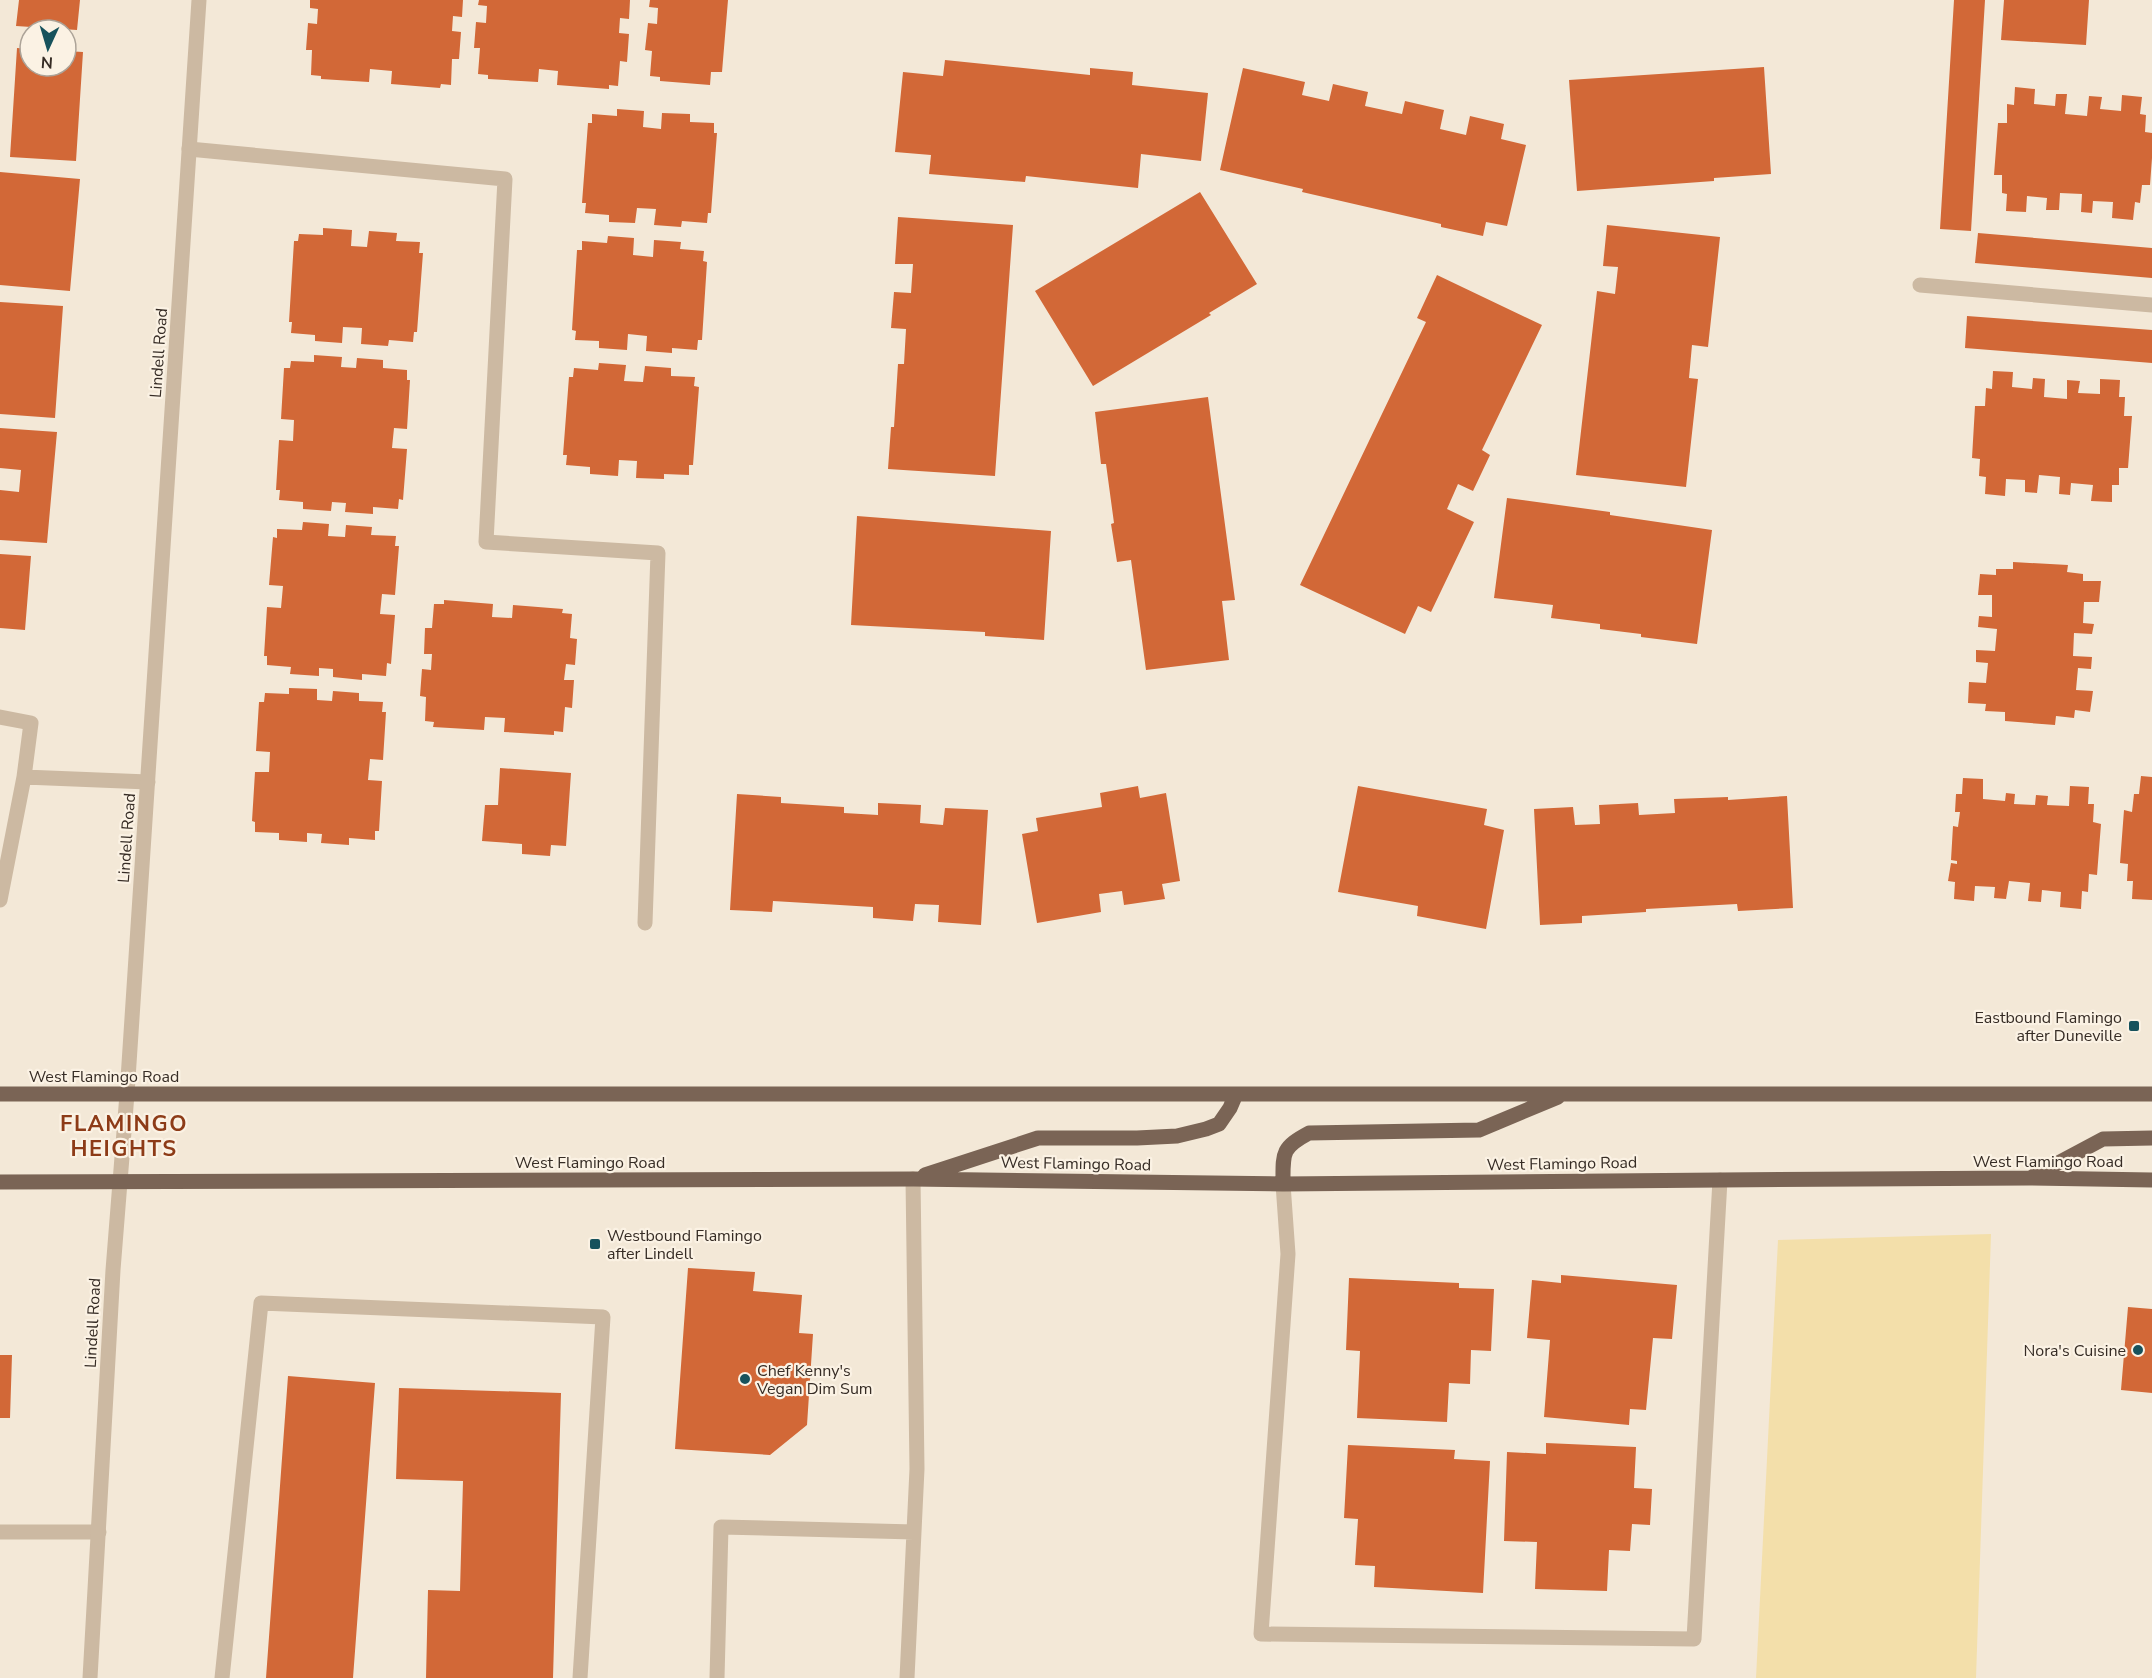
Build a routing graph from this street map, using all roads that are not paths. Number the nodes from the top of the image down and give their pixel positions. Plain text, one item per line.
1 (199, 0) edge
2 (189, 148) junction
3 (1920, 285) dead end
4 (2152, 305) edge
5 (0, 717) edge
6 (24, 777) junction
7 (148, 782) junction
8 (0, 900) edge
9 (645, 922) dead end
10 (0, 1094) edge
11 (127, 1094) junction
12 (1236, 1094) junction
13 (1563, 1094) junction
14 (2152, 1094) edge
15 (2152, 1138) edge
16 (2029, 1178) junction
17 (913, 1179) junction
18 (1720, 1180) junction
19 (2152, 1180) edge
20 (0, 1182) edge
21 (121, 1182) junction
22 (1283, 1184) junction
23 (0, 1532) edge
24 (99, 1532) junction
25 (914, 1532) junction
26 (90, 1678) edge
27 (222, 1678) edge
28 (580, 1678) edge
29 (717, 1678) edge
30 (907, 1678) edge

1 - 2 street, Lindell Road
2 - 7 street, Lindell Road
2 - 9 street
3 - 4 street
5 - 6 street
6 - 7 street
6 - 8 street
7 - 11 street, Lindell Road
10 - 11 main road, West Flamingo Road
11 - 12 main road, West Flamingo Road
11 - 21 street, Lindell Road
12 - 13 main road, West Flamingo Road
12 - 17 main road
13 - 14 main road, West Flamingo Road
13 - 22 main road
15 - 16 main road
16 - 18 main road, West Flamingo Road
16 - 19 main road, West Flamingo Road
17 - 21 main road, West Flamingo Road
17 - 22 main road, West Flamingo Road
17 - 25 street
18 - 22 main road, West Flamingo Road
18 - 22 street
20 - 21 main road, West Flamingo Road
21 - 24 street, Lindell Road
23 - 24 street
24 - 26 street, Lindell Road
25 - 29 street
25 - 30 street
27 - 28 street

